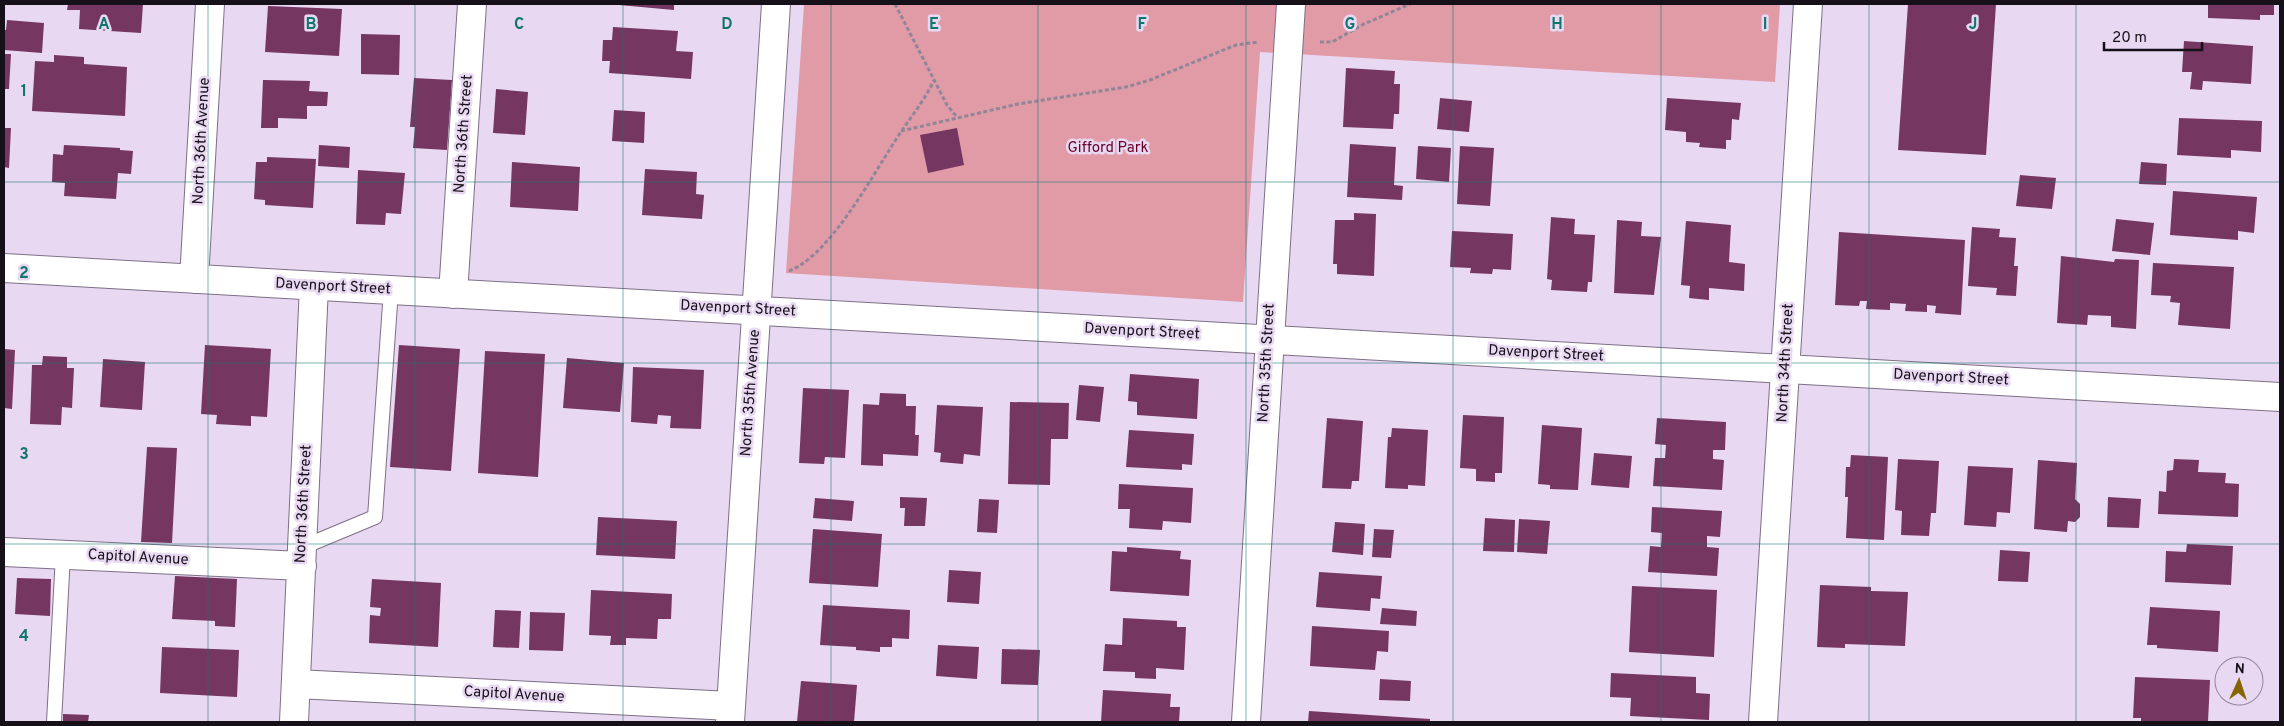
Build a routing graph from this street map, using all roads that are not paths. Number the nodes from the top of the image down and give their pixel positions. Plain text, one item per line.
1 (210, 4) edge
2 (472, 4) edge
3 (776, 4) edge
4 (1291, 4) edge
5 (1808, 4) edge
6 (4, 268) edge
7 (194, 278) junction
8 (314, 286) junction
9 (391, 290) junction
10 (453, 294) junction
11 (756, 310) junction
12 (1269, 339) junction
13 (1786, 368) junction
14 (2280, 397) edge
15 (4, 552) edge
16 (63, 554) junction
17 (302, 557) junction
18 (296, 684) junction
19 (730, 714) edge
20 (54, 722) edge
21 (294, 722) edge
22 (1246, 722) edge
23 (1763, 722) edge

1 - 7 street, North 36th Avenue
2 - 10 street, North 36th Street
3 - 11 street, North 35th Avenue
4 - 12 street, North 35th Street
5 - 13 street, North 34th Street
6 - 7 street, Davenport Street
7 - 8 street, Davenport Street
8 - 9 street, Davenport Street
8 - 17 street, North 36th Street
9 - 10 street, Davenport Street
9 - 17 lane
10 - 11 street, Davenport Street
11 - 12 street, Davenport Street
11 - 19 street, North 35th Avenue
12 - 13 street, Davenport Street
12 - 22 street, North 35th Street
13 - 14 street, Davenport Street
13 - 23 street, North 34th Street
15 - 16 street, Capitol Avenue
16 - 17 street, Capitol Avenue
16 - 20 lane
17 - 18 street, North 36th Street
18 - 19 street, Capitol Avenue
18 - 21 street, North 36th Street

